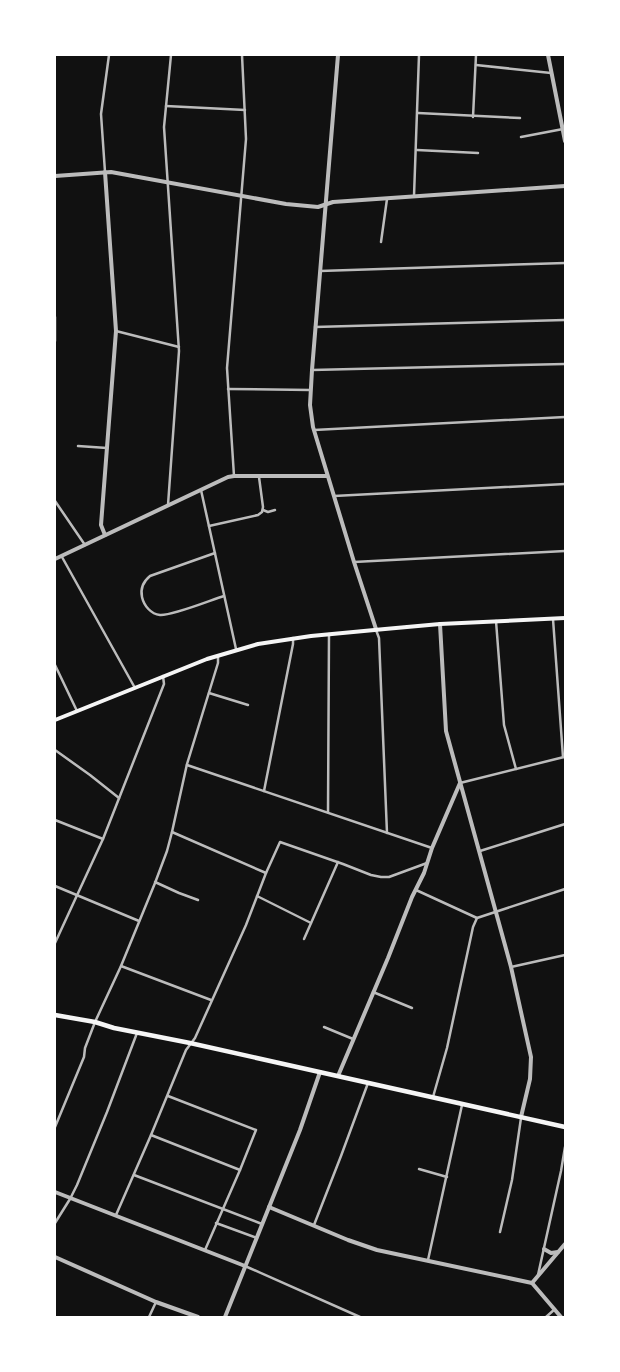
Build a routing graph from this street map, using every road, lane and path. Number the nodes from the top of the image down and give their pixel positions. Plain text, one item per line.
1 (109, 55) edge
2 (171, 55) edge
3 (242, 55) edge
4 (338, 55) edge
5 (419, 55) edge
6 (476, 55) edge
7 (548, 55) edge
8 (476, 65) junction
9 (551, 73) junction
10 (166, 106) junction
11 (244, 110) junction
12 (418, 113) junction
13 (473, 116) junction
14 (520, 118) dead end
15 (563, 130) junction
16 (521, 137) dead end
17 (565, 141) edge
18 (416, 150) junction
19 (478, 153) dead end
20 (105, 172) junction
21 (55, 176) edge
22 (168, 182) junction
23 (565, 186) edge
24 (241, 196) junction
25 (414, 196) junction
26 (387, 199) junction
27 (326, 204) junction
28 (380, 242) dead end
29 (565, 263) edge
30 (320, 271) junction
31 (55, 318) edge
32 (565, 320) edge
33 (315, 327) junction
34 (55, 329) edge
35 (116, 331) junction
36 (55, 341) edge
37 (180, 347) junction
38 (565, 364) edge
39 (312, 370) junction
40 (228, 389) junction
41 (310, 390) junction
42 (565, 417) edge
43 (314, 430) junction
44 (78, 446) dead end
45 (107, 448) junction
46 (234, 476) junction
47 (258, 476) junction
48 (328, 476) junction
49 (565, 484) edge
50 (201, 490) junction
51 (334, 496) junction
52 (55, 501) edge
53 (168, 505) junction
54 (263, 510) junction
55 (275, 510) dead end
56 (209, 526) junction
57 (105, 535) junction
58 (85, 545) junction
59 (565, 551) edge
60 (215, 553) junction
61 (62, 557) junction
62 (55, 559) edge
63 (354, 562) junction
64 (224, 596) junction
65 (565, 618) edge
66 (553, 619) junction
67 (496, 622) junction
68 (440, 624) junction
69 (376, 629) junction
70 (329, 634) junction
71 (293, 638) junction
72 (236, 650) junction
73 (218, 655) junction
74 (55, 665) edge
75 (164, 676) junction
76 (135, 688) junction
77 (209, 693) junction
78 (248, 704) dead end
79 (77, 712) junction
80 (55, 720) edge
81 (55, 750) edge
82 (564, 757) edge
83 (187, 764) junction
84 (516, 769) junction
85 (460, 783) junction
86 (264, 791) junction
87 (119, 798) junction
88 (328, 812) junction
89 (55, 820) edge
90 (565, 824) edge
91 (172, 832) junction
92 (387, 833) junction
93 (103, 839) junction
94 (432, 848) junction
95 (480, 851) junction
96 (338, 862) junction
97 (427, 863) junction
98 (266, 873) junction
99 (155, 882) junction
100 (55, 886) edge
101 (565, 889) edge
102 (416, 890) junction
103 (77, 895) junction
104 (257, 896) junction
105 (198, 900) dead end
106 (496, 913) junction
107 (477, 918) junction
108 (139, 921) junction
109 (311, 923) junction
110 (304, 939) dead end
111 (55, 943) edge
112 (565, 955) edge
113 (121, 966) junction
114 (511, 967) junction
115 (373, 992) junction
116 (211, 1001) junction
117 (412, 1008) dead end
118 (55, 1015) edge
119 (95, 1022) junction
120 (324, 1027) dead end
121 (138, 1032) junction
122 (353, 1039) junction
123 (190, 1043) junction
124 (320, 1072) junction
125 (338, 1076) junction
126 (368, 1083) junction
127 (168, 1096) junction
128 (433, 1097) junction
129 (462, 1104) junction
130 (521, 1117) junction
131 (55, 1127) edge
132 (565, 1127) edge
133 (151, 1135) junction
134 (565, 1147) edge
135 (419, 1169) dead end
136 (240, 1170) junction
137 (134, 1175) junction
138 (447, 1177) junction
139 (55, 1192) edge
140 (70, 1199) junction
141 (269, 1207) junction
142 (222, 1210) junction
143 (115, 1217) junction
144 (55, 1223) edge
145 (216, 1223) junction
146 (262, 1224) junction
147 (314, 1225) junction
148 (500, 1232) dead end
149 (257, 1238) junction
150 (565, 1244) edge
151 (544, 1249) junction
152 (205, 1250) junction
153 (558, 1252) junction
154 (55, 1257) edge
155 (428, 1260) junction
156 (245, 1266) junction
157 (538, 1276) junction
158 (532, 1282) junction
159 (156, 1302) junction
160 (555, 1309) junction
161 (149, 1317) edge
162 (198, 1317) edge
163 (225, 1317) edge
164 (360, 1317) edge
165 (546, 1317) edge
166 (561, 1317) edge

1 - 20 street
2 - 10 street
3 - 11 street
4 - 27 street
5 - 12 street
6 - 8 street
7 - 9 street
8 - 9 street
8 - 13 street
9 - 15 street
10 - 11 street
10 - 22 street
11 - 24 street
12 - 13 street
12 - 18 street
13 - 14 street
15 - 16 street
15 - 17 street
18 - 19 street
18 - 25 street
20 - 21 street
20 - 22 street
20 - 35 street
22 - 24 street
22 - 37 street
23 - 25 street
24 - 27 street
24 - 40 street
25 - 26 street
26 - 27 street
26 - 28 street
27 - 30 street
29 - 30 street
30 - 33 street
31 - 34 street
32 - 33 street
33 - 39 street
34 - 36 street
35 - 37 street
35 - 45 street
37 - 53 street
38 - 39 street
39 - 41 street
40 - 41 street
40 - 46 street
41 - 43 street
42 - 43 street
43 - 48 street
44 - 45 street
45 - 57 street
46 - 47 street
46 - 50 street
47 - 48 street
47 - 54 street
48 - 51 street
49 - 51 street
50 - 53 street
50 - 56 street
51 - 63 street
52 - 58 street
53 - 57 street
54 - 55 street
54 - 56 street
56 - 60 street
57 - 58 street
58 - 61 street
59 - 63 street
60 - 64 street
60 - 64 street
61 - 62 street
61 - 76 street
63 - 69 street
64 - 72 street
65 - 66 main road
66 - 67 main road
66 - 82 street
67 - 68 main road
67 - 84 street
68 - 69 main road
68 - 85 street
69 - 70 main road
69 - 92 street
70 - 71 main road
70 - 88 street
71 - 72 main road
71 - 86 street
72 - 73 main road
73 - 75 main road
73 - 77 street
74 - 79 street
75 - 76 main road
75 - 87 street
76 - 79 main road
77 - 78 street
77 - 83 street
79 - 80 main road
81 - 87 street
82 - 84 street
83 - 86 street
83 - 91 street
84 - 85 street
85 - 94 street
85 - 95 street
86 - 88 street
87 - 93 street
88 - 92 street
89 - 93 street
90 - 95 street
91 - 98 street
91 - 99 street
92 - 94 street
93 - 103 street
94 - 97 street
95 - 106 street
96 - 97 street
96 - 98 street
96 - 109 street
97 - 102 street
98 - 104 street
99 - 105 street
99 - 108 street
100 - 103 street
101 - 106 street
102 - 107 street
102 - 115 street
103 - 108 street
103 - 111 street
104 - 109 street
104 - 116 street
106 - 107 street
106 - 114 street
107 - 128 street
108 - 113 street
109 - 110 street
112 - 114 street
113 - 116 street
113 - 119 street
114 - 130 street
115 - 117 street
115 - 122 street
116 - 123 street
118 - 119 main road
119 - 121 main road
119 - 131 street
120 - 122 street
121 - 123 main road
121 - 140 street
122 - 125 street
123 - 124 main road
123 - 127 street
124 - 125 main road
124 - 141 street
125 - 126 main road
126 - 128 main road
126 - 147 street
127 - 133 street
127 - 136 street
128 - 129 main road
129 - 130 main road
129 - 138 street
130 - 132 main road
130 - 148 street
133 - 136 street
133 - 137 street
134 - 151 street
135 - 138 street
136 - 142 street
137 - 142 street
137 - 143 street
138 - 155 street
139 - 140 street
140 - 143 street
140 - 144 street
141 - 146 street
141 - 147 street
142 - 145 street
142 - 146 street
143 - 152 street
145 - 149 street
145 - 152 street
146 - 149 street
147 - 155 street
149 - 156 street
150 - 153 street
151 - 153 street
151 - 157 street
152 - 156 street
153 - 157 street
154 - 159 street
155 - 158 street
156 - 163 street
156 - 164 street
157 - 158 street
158 - 160 street
159 - 161 street
159 - 162 street
160 - 165 street
160 - 166 street

